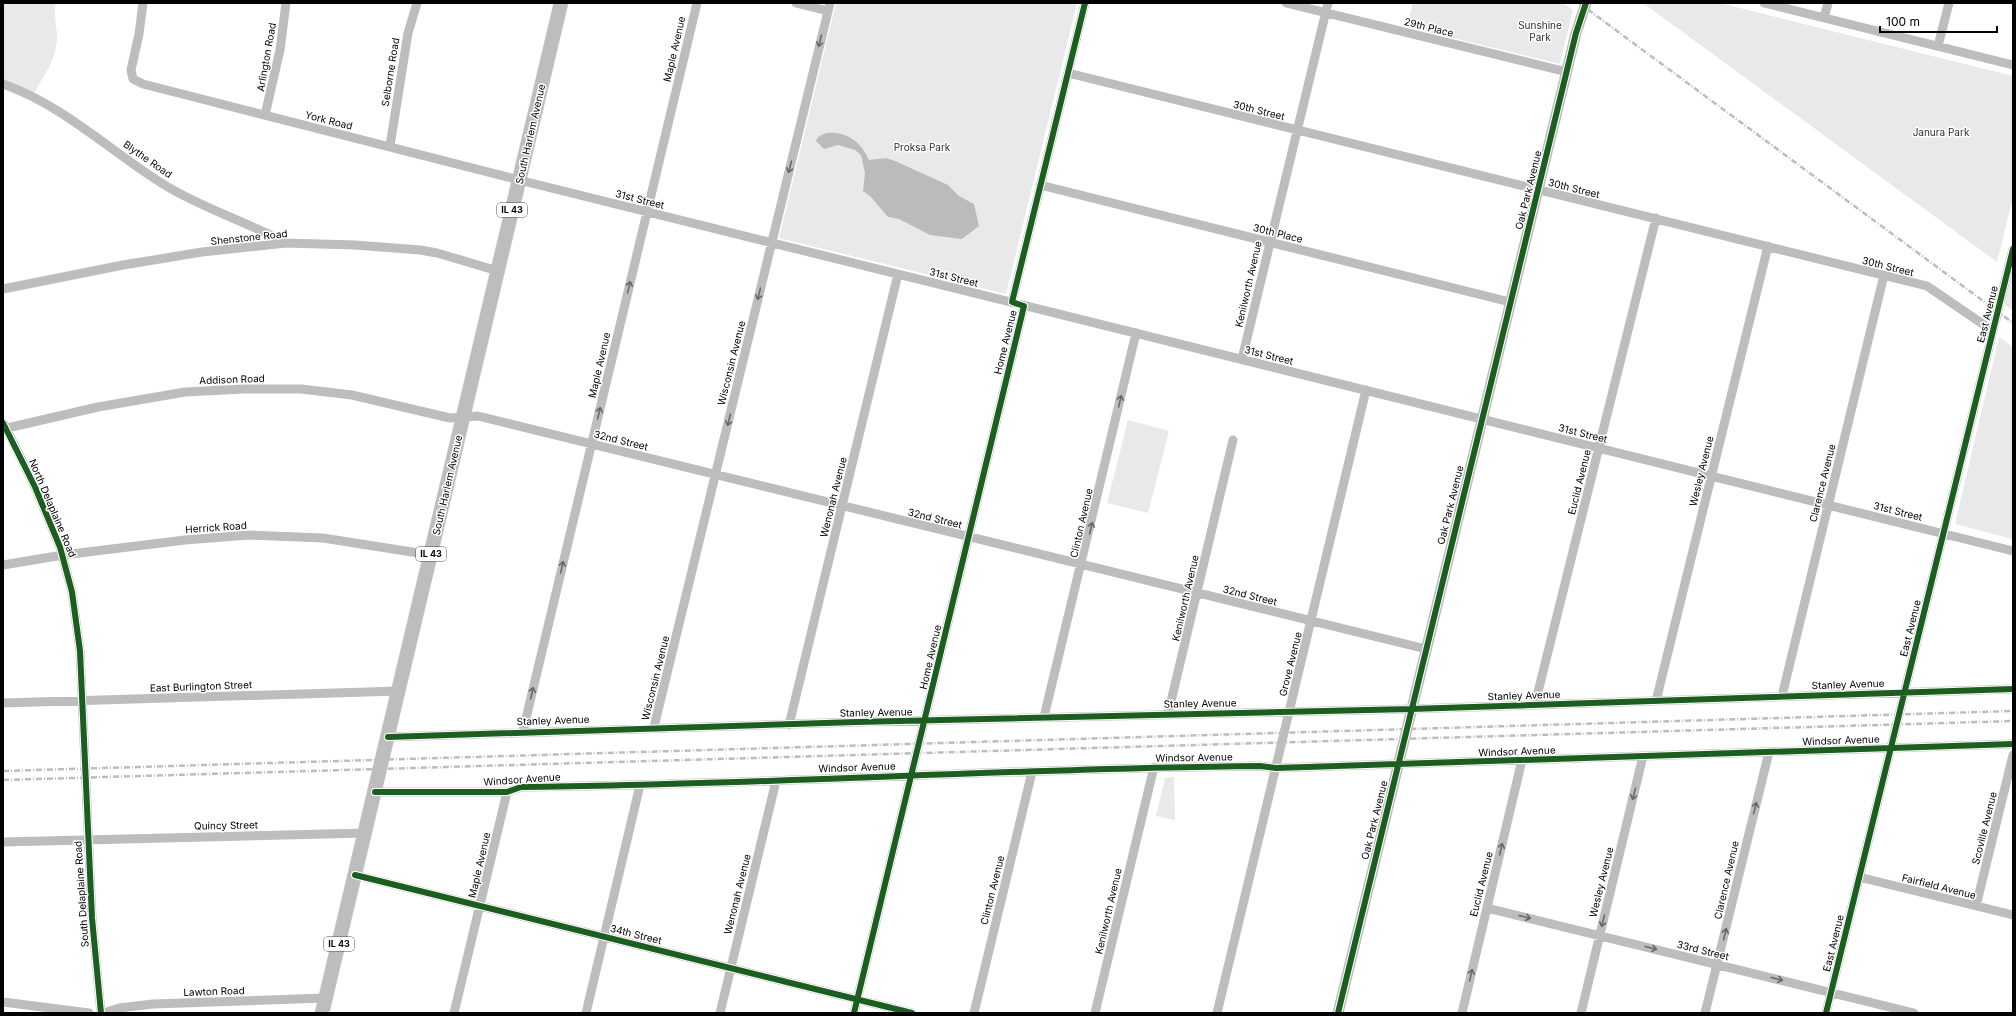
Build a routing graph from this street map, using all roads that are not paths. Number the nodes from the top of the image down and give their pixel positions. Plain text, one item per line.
1 (142, 3) edge
2 (286, 3) edge
3 (417, 3) edge
4 (561, 3) edge
5 (696, 3) edge
6 (796, 3) edge
7 (1085, 3) edge
8 (1286, 3) edge
9 (1328, 3) edge
10 (1579, 3) edge
11 (1586, 3) edge
12 (1764, 3) edge
13 (1828, 3) edge
14 (1949, 3) edge
15 (829, 7) edge
16 (1325, 13) junction
17 (1824, 18) junction
18 (1576, 33) junction
19 (1938, 46) junction
20 (2013, 65) edge
21 (1567, 72) junction
22 (1068, 73) junction
23 (3, 84) edge
24 (265, 115) junction
25 (1297, 130) junction
26 (390, 146) junction
27 (519, 180) junction
28 (1040, 185) junction
29 (1538, 189) junction
30 (647, 212) junction
31 (1656, 218) junction
32 (1269, 242) junction
33 (286, 243) junction
34 (772, 243) junction
35 (1768, 246) junction
36 (2013, 249) edge
37 (498, 272) junction
38 (898, 274) junction
39 (1884, 275) junction
40 (3, 288) edge
41 (1012, 302) junction
42 (1510, 302) junction
43 (1024, 306) junction
44 (1993, 331) junction
45 (1136, 333) junction
46 (1242, 360) junction
47 (1366, 390) junction
48 (464, 416) junction
49 (1482, 419) junction
50 (4, 426) edge
51 (1233, 440) dead end
52 (591, 444) junction
53 (1598, 448) junction
54 (716, 475) junction
55 (1712, 476) junction
56 (1828, 505) junction
57 (842, 506) junction
58 (1944, 534) junction
59 (969, 538) junction
60 (2013, 551) edge
61 (63, 555) junction
62 (431, 555) junction
63 (3, 565) edge
64 (1082, 566) junction
65 (1197, 594) junction
66 (1311, 621) junction
67 (1426, 649) junction
68 (2013, 688) edge
69 (399, 691) junction
70 (1904, 692) junction
71 (1782, 696) junction
72 (1656, 700) junction
73 (82, 701) junction
74 (3, 703) edge
75 (1535, 704) junction
76 (1411, 709) junction
77 (1290, 711) junction
78 (1168, 714) junction
79 (1044, 717) junction
80 (925, 721) junction
81 (789, 725) junction
82 (654, 727) junction
83 (523, 731) junction
84 (388, 737) junction
85 (2013, 744) edge
86 (1891, 748) junction
87 (1768, 752) junction
88 (2013, 755) edge
89 (1643, 756) junction
90 (1522, 760) junction
91 (1397, 765) junction
92 (1154, 767) junction
93 (1276, 768) junction
94 (1032, 772) junction
95 (85, 773) joint
96 (911, 775) junction
97 (776, 781) junction
98 (640, 785) junction
99 (375, 792) junction
100 (507, 792) junction
101 (365, 833) junction
102 (88, 840) junction
103 (3, 842) edge
104 (355, 875) junction
105 (1860, 877) junction
106 (480, 906) junction
107 (1976, 906) junction
108 (1487, 908) junction
109 (2013, 915) edge
110 (1600, 936) junction
111 (604, 937) junction
112 (1717, 964) junction
113 (730, 968) junction
114 (1831, 993) junction
115 (326, 998) junction
116 (858, 1000) junction
117 (3, 1002) edge
118 (89, 1013) edge
119 (102, 1013) edge
120 (322, 1013) edge
121 (454, 1013) edge
122 (586, 1013) edge
123 (720, 1013) edge
124 (854, 1013) edge
125 (912, 1013) edge
126 (974, 1013) edge
127 (1095, 1013) edge
128 (1217, 1013) edge
129 (1338, 1013) edge
130 (1462, 1013) edge
131 (1581, 1013) edge
132 (1705, 1013) edge
133 (1826, 1013) edge
134 (1914, 1013) edge

1 - 24 street, York Road
2 - 24 street, Arlington Road
3 - 26 street, Selborne Road
4 - 27 main road, South Harlem Avenue / IL 43
5 - 30 street, Maple Avenue
6 - 15 street
7 - 22 street, Home Avenue
8 - 16 street, 29th Place
9 - 16 street, Kenilworth Avenue
10 - 18 street, Oak Park Avenue
11 - 18 street, Oak Park Avenue
12 - 17 street
13 - 17 street
14 - 19 street
15 -> 34 street, Wisconsin Avenue
16 - 21 street, 29th Place
16 - 25 street, Kenilworth Avenue
17 - 19 street
18 - 21 street, Oak Park Avenue
19 - 20 street
21 - 29 street, Oak Park Avenue
22 - 25 street, 30th Street
22 - 28 street, Home Avenue
23 - 33 street, Blythe Road
24 - 26 street, York Road
25 - 29 street, 30th Street
25 - 32 street, Kenilworth Avenue
26 - 27 street, York Road
27 - 30 street, 31st Street
27 - 37 main road, South Harlem Avenue / IL 43
28 - 32 street, 30th Place
28 - 41 street, Home Avenue
29 - 31 street, 30th Street
29 - 42 street, Oak Park Avenue
30 - 34 street, 31st Street
52 -> 30 street, Maple Avenue
31 - 35 street, 30th Street
31 - 53 street, Euclid Avenue
32 - 42 street, 30th Place
32 - 46 street, Kenilworth Avenue
33 - 37 street, Shenstone Road
33 - 40 street, Shenstone Road
34 - 38 street, 31st Street
34 -> 54 street, Wisconsin Avenue
35 - 39 street, 30th Street
35 - 55 street, Wesley Avenue
36 - 44 street, East Avenue
37 - 48 main road, South Harlem Avenue / IL 43
38 - 41 street, 31st Street
38 - 57 street, Wenonah Avenue
39 - 44 street, 30th Street
39 - 56 street, Clarence Avenue
41 - 43 street, 31st Street
42 - 49 street, Oak Park Avenue
43 - 45 street, 31st Street
43 - 59 street, Home Avenue
44 - 58 street, East Avenue
45 - 46 street, 31st Street
64 -> 45 street, Clinton Avenue
46 - 47 street, 31st Street
47 - 49 street, 31st Street
47 - 66 street, Grove Avenue
48 - 50 street, Addison Road
48 - 52 street, 32nd Street
48 - 62 main road, South Harlem Avenue / IL 43
49 - 53 street, 31st Street
49 - 67 street, Oak Park Avenue
50 - 61 street, North Delaplaine Road
51 - 65 street, Kenilworth Avenue
52 - 54 street, 32nd Street
83 -> 52 street, Maple Avenue
53 - 55 street, 31st Street
53 - 75 street, Euclid Avenue
54 - 57 street, 32nd Street
54 - 82 street, Wisconsin Avenue
55 - 56 street, 31st Street
55 - 72 street, Wesley Avenue
56 - 58 street, 31st Street
56 - 71 street, Clarence Avenue
57 - 59 street, 32nd Street
57 - 81 street, Wenonah Avenue
58 - 60 street, 31st Street
58 - 70 street, East Avenue
59 - 64 street, 32nd Street
59 - 80 street, Home Avenue
61 - 62 street, Herrick Road
61 - 63 street, Herrick Road
61 - 73 street, North Delaplaine Road
62 - 69 main road, South Harlem Avenue / IL 43
64 - 65 street, 32nd Street
64 - 79 street, Clinton Avenue
65 - 66 street, 32nd Street
65 - 78 street, Kenilworth Avenue
66 - 67 street, 32nd Street
66 - 77 street, Grove Avenue
67 - 76 street, Oak Park Avenue
68 - 70 street, Stanley Avenue
69 - 73 street, East Burlington Street
69 - 84 main road, South Harlem Avenue / IL 43
70 - 71 street, Stanley Avenue
70 - 86 street, East Avenue
71 - 72 street, Stanley Avenue
72 - 75 street, Stanley Avenue
73 - 74 street, East Burlington Street
73 - 95 street, North Delaplaine Road
75 - 76 street, Stanley Avenue
76 - 77 street, Stanley Avenue
76 - 91 street, Oak Park Avenue
77 - 78 street, Stanley Avenue
77 - 93 street, Grove Avenue
78 - 79 street, Stanley Avenue
79 - 80 street, Stanley Avenue
80 - 81 street, Stanley Avenue
80 - 96 street, Home Avenue
81 - 82 street, Stanley Avenue
82 - 83 street, Stanley Avenue
83 - 84 street, Stanley Avenue
84 - 99 main road, South Harlem Avenue / IL 43
85 - 86 street, Windsor Avenue
86 - 87 street, Windsor Avenue
86 - 105 street, East Avenue
87 - 89 street, Windsor Avenue
112 -> 87 street, Clarence Avenue
88 - 107 street, Scoville Avenue
89 - 90 street, Windsor Avenue
89 -> 110 street, Wesley Avenue
90 - 91 street, Windsor Avenue
108 -> 90 street, Euclid Avenue
91 - 93 street, Windsor Avenue
91 - 129 street, Oak Park Avenue
92 - 93 street, Windsor Avenue
92 - 94 street, Windsor Avenue
92 - 127 street, Kenilworth Avenue
93 - 128 street, Grove Avenue
94 - 96 street, Windsor Avenue
94 - 126 street, Clinton Avenue
95 - 102 street, South Delaplaine Road
96 - 97 street, Windsor Avenue
96 - 116 street, Home Avenue
97 - 98 street, Windsor Avenue
97 - 113 street, Wenonah Avenue
98 - 100 street, Windsor Avenue
98 - 111 street
99 - 100 street, Windsor Avenue
99 - 101 main road, South Harlem Avenue / IL 43
100 - 106 street, Maple Avenue
101 - 102 street, Quincy Street
101 - 104 main road, South Harlem Avenue / IL 43
102 - 103 street, Quincy Street
102 - 119 street, South Delaplaine Road
104 - 106 street, 34th Street
104 - 115 main road, South Harlem Avenue / IL 43
105 - 107 street, Fairfield Avenue
105 - 114 street, East Avenue
106 - 111 street, 34th Street
106 - 121 street, Maple Avenue
107 - 109 street, Fairfield Avenue
108 -> 110 street, 33rd Street
130 -> 108 street, Euclid Avenue
110 -> 112 street, 33rd Street
110 - 131 street, Wesley Avenue
111 - 113 street, 34th Street
111 - 122 street
112 -> 114 street, 33rd Street
112 - 132 street, Clarence Avenue
113 - 116 street, 34th Street
113 - 123 street, Wenonah Avenue
114 - 133 street, East Avenue
114 - 134 street, 33rd Street
115 - 119 street, Lawton Road
115 - 120 main road, South Harlem Avenue / IL 43
116 - 124 street, Home Avenue
116 - 125 street, 34th Street
117 - 118 street

